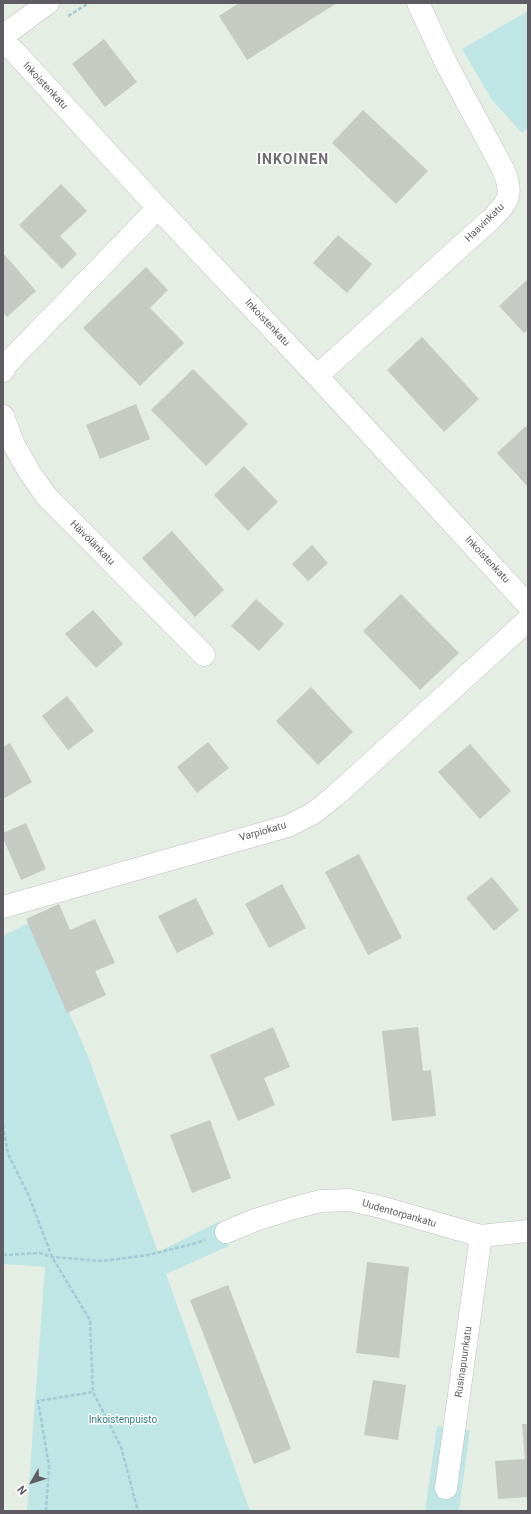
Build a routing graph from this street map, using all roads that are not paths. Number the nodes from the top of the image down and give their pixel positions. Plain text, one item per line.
1 (48, 3) edge
2 (418, 3) edge
3 (3, 36) edge
4 (3, 42) edge
5 (158, 208) junction
6 (3, 371) edge
7 (317, 376) junction
8 (3, 416) edge
9 (528, 605) edge
10 (528, 620) edge
11 (204, 654) dead end
12 (3, 907) edge
13 (528, 1231) edge
14 (226, 1232) road end
15 (481, 1236) junction
16 (446, 1488) dead end

1 - 3 street
2 - 7 street, Haavinkatu
4 - 5 street, Inkoistenkatu
5 - 6 street
5 - 7 street, Inkoistenkatu
7 - 9 street, Inkoistenkatu
8 - 11 street, Häivölänkatu
10 - 12 street, Varpiokatu
13 - 15 street, Uudentorpankatu
14 - 15 street, Uudentorpankatu
15 - 16 street, Rusinapuunkatu

